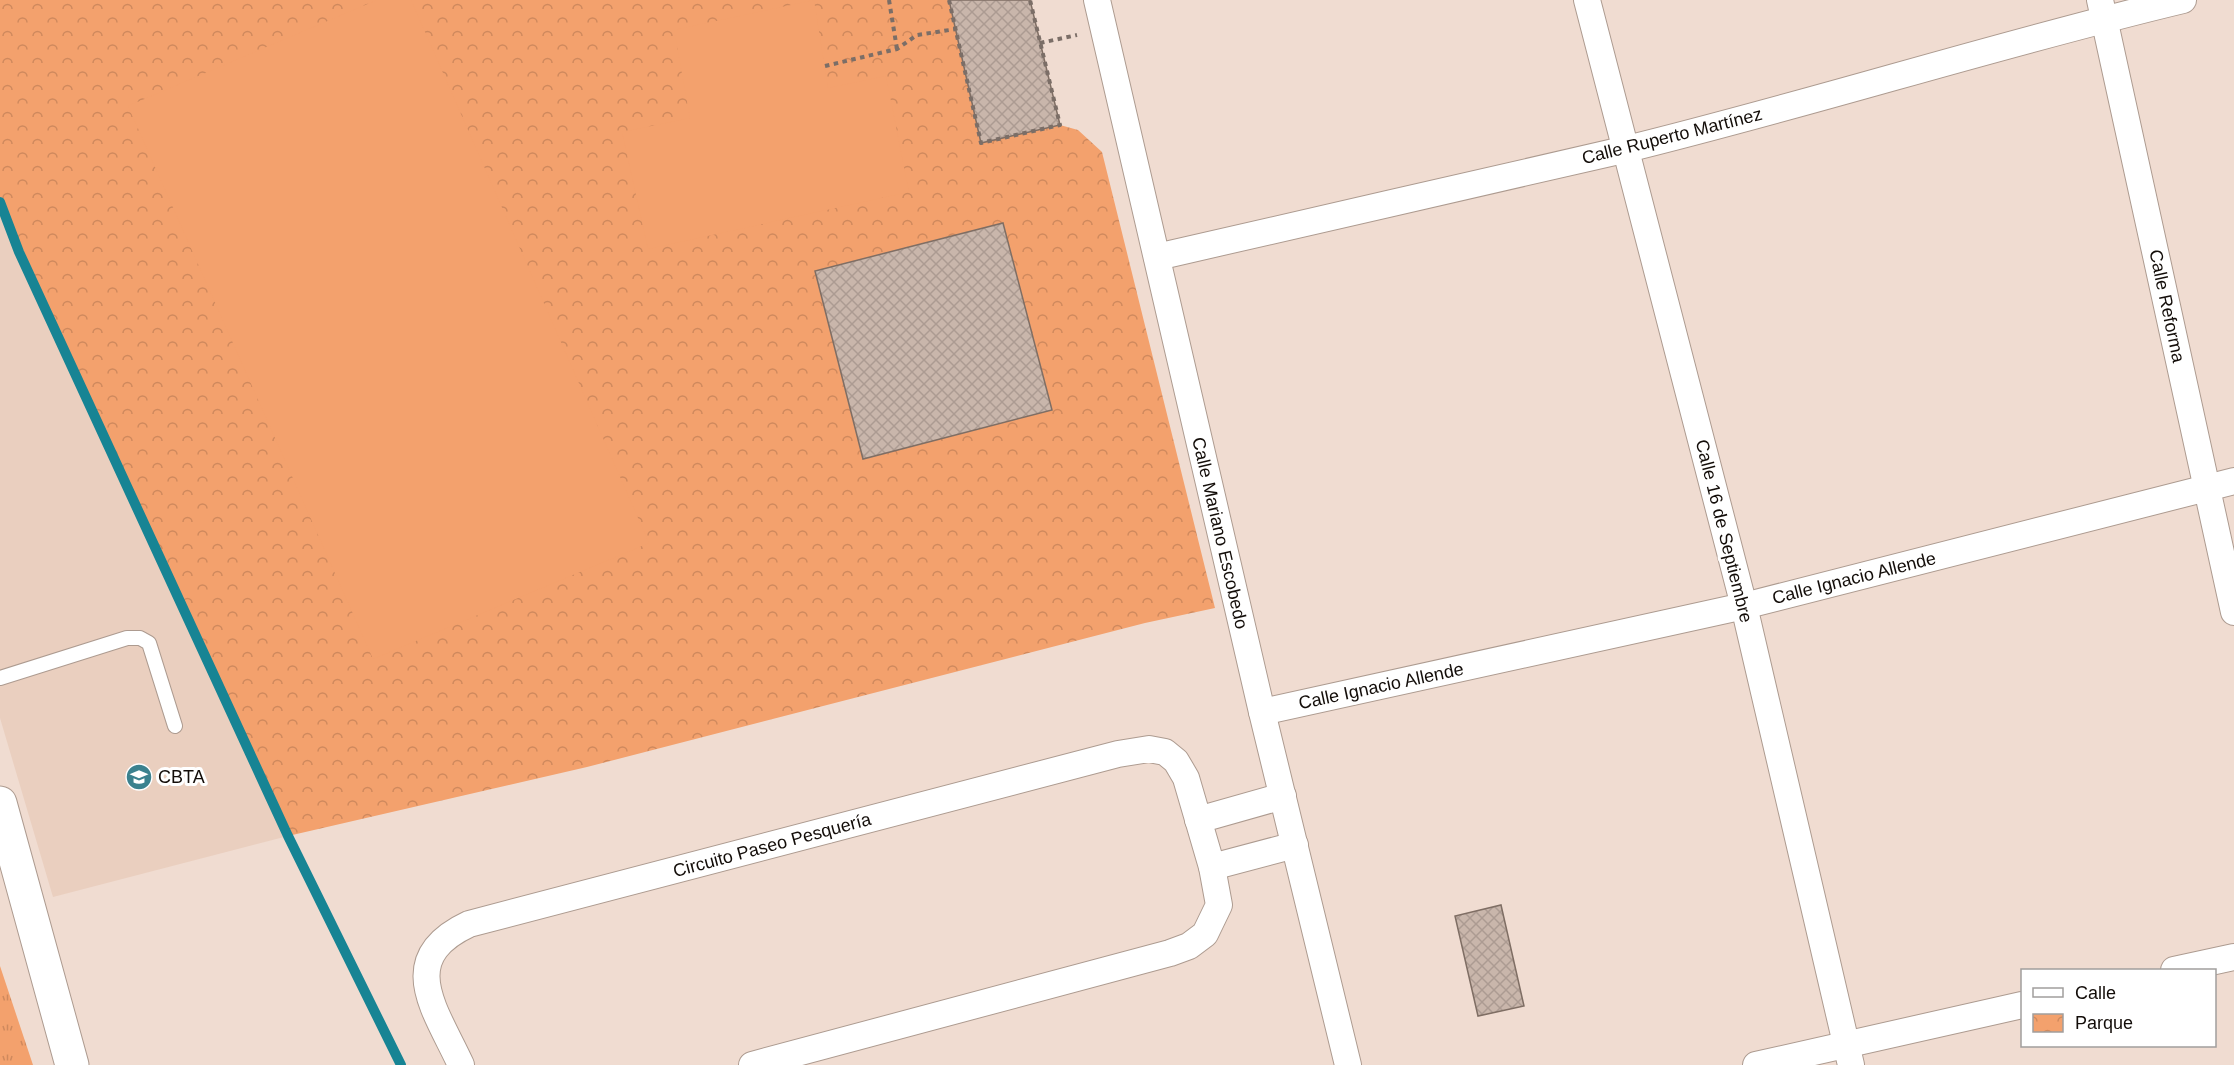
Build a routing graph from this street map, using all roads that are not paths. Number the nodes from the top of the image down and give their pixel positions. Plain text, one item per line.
1 (1097, 0) edge
2 (1587, 0) edge
3 (2183, 0) edge
4 (2102, 10) edge
5 (1624, 149) junction
6 (1157, 257) junction
7 (2234, 481) edge
8 (2206, 488) junction
9 (1744, 606) junction
10 (2234, 612) edge
11 (0, 678) edge
12 (1262, 712) junction
13 (175, 726) dead end
14 (1283, 796) junction
15 (0, 803) edge
16 (1198, 820) junction
17 (1295, 845) junction
18 (1212, 867) junction
19 (2234, 957) edge
20 (2179, 969) edge
21 (2021, 1005) edge
22 (1849, 1055) edge
23 (72, 1065) edge
24 (461, 1065) edge
25 (752, 1065) edge
26 (1348, 1065) edge
27 (1756, 1065) edge

1 - 6 street, Calle Mariano Escobedo
2 - 5 street, Calle 16 de Septiembre
3 - 4 street, Calle Ruperto Martínez
4 - 5 street, Calle Ruperto Martínez
4 - 8 street, Calle Reforma
5 - 6 street, Calle Ruperto Martínez
5 - 9 street, Calle 16 de Septiembre
6 - 12 street, Calle Mariano Escobedo
7 - 8 street, Calle Ignacio Allende
8 - 9 street, Calle Ignacio Allende
8 - 10 street, Calle Reforma
9 - 12 street, Calle Ignacio Allende
9 - 22 street, Calle 16 de Septiembre
11 - 13 lane
12 - 14 street, Calle Mariano Escobedo
14 - 16 street
14 - 17 street, Calle Mariano Escobedo
15 - 23 street
16 - 18 street, Circuito Paseo Pesquería
16 - 24 street, Circuito Paseo Pesquería
17 - 18 street
17 - 26 street, Calle Mariano Escobedo
18 - 25 street, Circuito Paseo Pesquería
19 - 20 street
21 - 22 street
22 - 27 street

